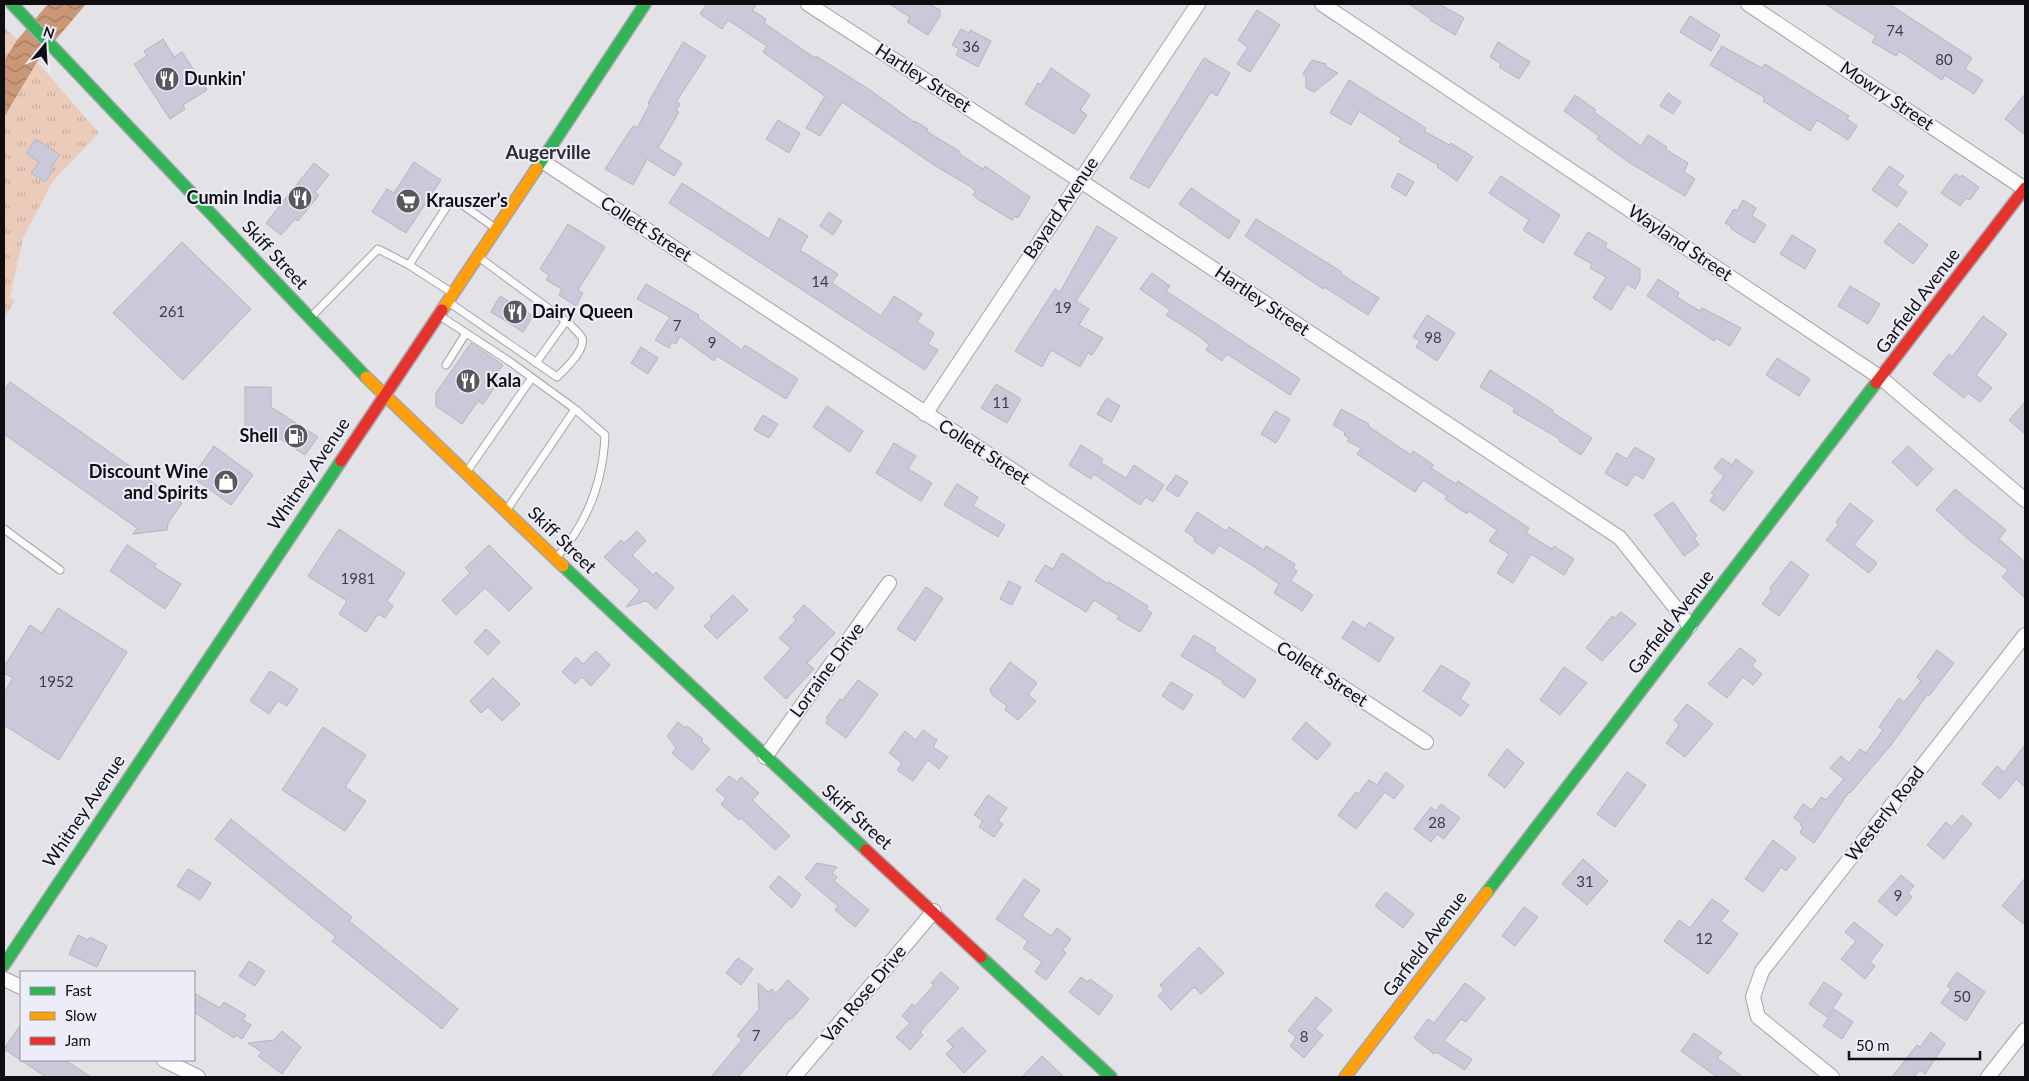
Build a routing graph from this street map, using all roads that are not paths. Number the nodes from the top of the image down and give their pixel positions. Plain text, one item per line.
1 (645, 4) edge
2 (808, 4) edge
3 (1198, 4) edge
4 (1322, 4) edge
5 (1748, 4) edge
6 (15, 6) edge
7 (542, 161) junction
8 (1079, 180) junction
9 (2025, 188) edge
10 (497, 229) junction
11 (478, 256) junction
12 (409, 264) junction
13 (450, 297) junction
14 (438, 314) junction
15 (310, 318) junction
16 (566, 321) junction
17 (466, 333) junction
18 (536, 364) junction
19 (446, 365) dead end
20 (1881, 378) junction
21 (531, 379) junction
22 (383, 395) junction
23 (575, 410) junction
24 (925, 414) junction
25 (466, 473) junction
26 (2025, 500) edge
27 (506, 511) junction
28 (4, 529) edge
29 (556, 558) junction
30 (60, 570) dead end
31 (889, 583) dead end
32 (1690, 626) junction
33 (2025, 634) edge
34 (1426, 742) dead end
35 (764, 756) junction
36 (934, 911) junction
37 (4, 965) edge
38 (4, 979) edge
39 (20, 987) edge
40 (2025, 1030) edge
41 (166, 1061) edge
42 (198, 1077) edge
43 (794, 1077) edge
44 (1112, 1077) edge
45 (1345, 1077) edge
46 (1832, 1077) edge
47 (1988, 1077) edge

1 - 7 main road, Whitney Avenue
2 - 8 street, Hartley Street
3 - 8 street, Bayard Avenue
4 - 20 street, Wayland Street
5 - 9 street, Mowry Street
6 - 15 main road, Skiff Street
7 - 10 main road, Whitney Avenue
7 - 24 street, Collett Street
8 - 24 street, Bayard Avenue
8 - 32 street, Hartley Street
9 - 20 main road, Garfield Avenue
10 - 11 main road, Whitney Avenue
10 - 12 lane
11 - 13 main road, Whitney Avenue
11 - 16 lane
12 - 13 lane
12 - 15 lane
13 - 14 main road, Whitney Avenue
13 - 18 lane
14 - 17 lane
14 - 22 main road, Whitney Avenue
15 - 22 main road, Skiff Street
16 - 18 lane
16 - 18 lane
17 - 19 lane
17 - 21 lane
20 - 26 street, Wayland Street
20 - 32 main road, Garfield Avenue
21 - 23 lane
21 - 25 lane
22 - 25 main road, Skiff Street
22 - 37 main road, Whitney Avenue
23 - 27 lane
23 - 29 lane
24 - 34 street, Collett Street
25 - 27 main road, Skiff Street
27 - 29 main road, Skiff Street
28 - 30 lane
29 - 35 main road, Skiff Street
31 - 35 street, Lorraine Drive
32 - 45 main road, Garfield Avenue
33 - 46 street, Westerly Road
35 - 36 main road, Skiff Street
36 - 43 street, Van Rose Drive
36 - 44 main road, Skiff Street
38 - 39 street
40 - 47 street
41 - 42 street

